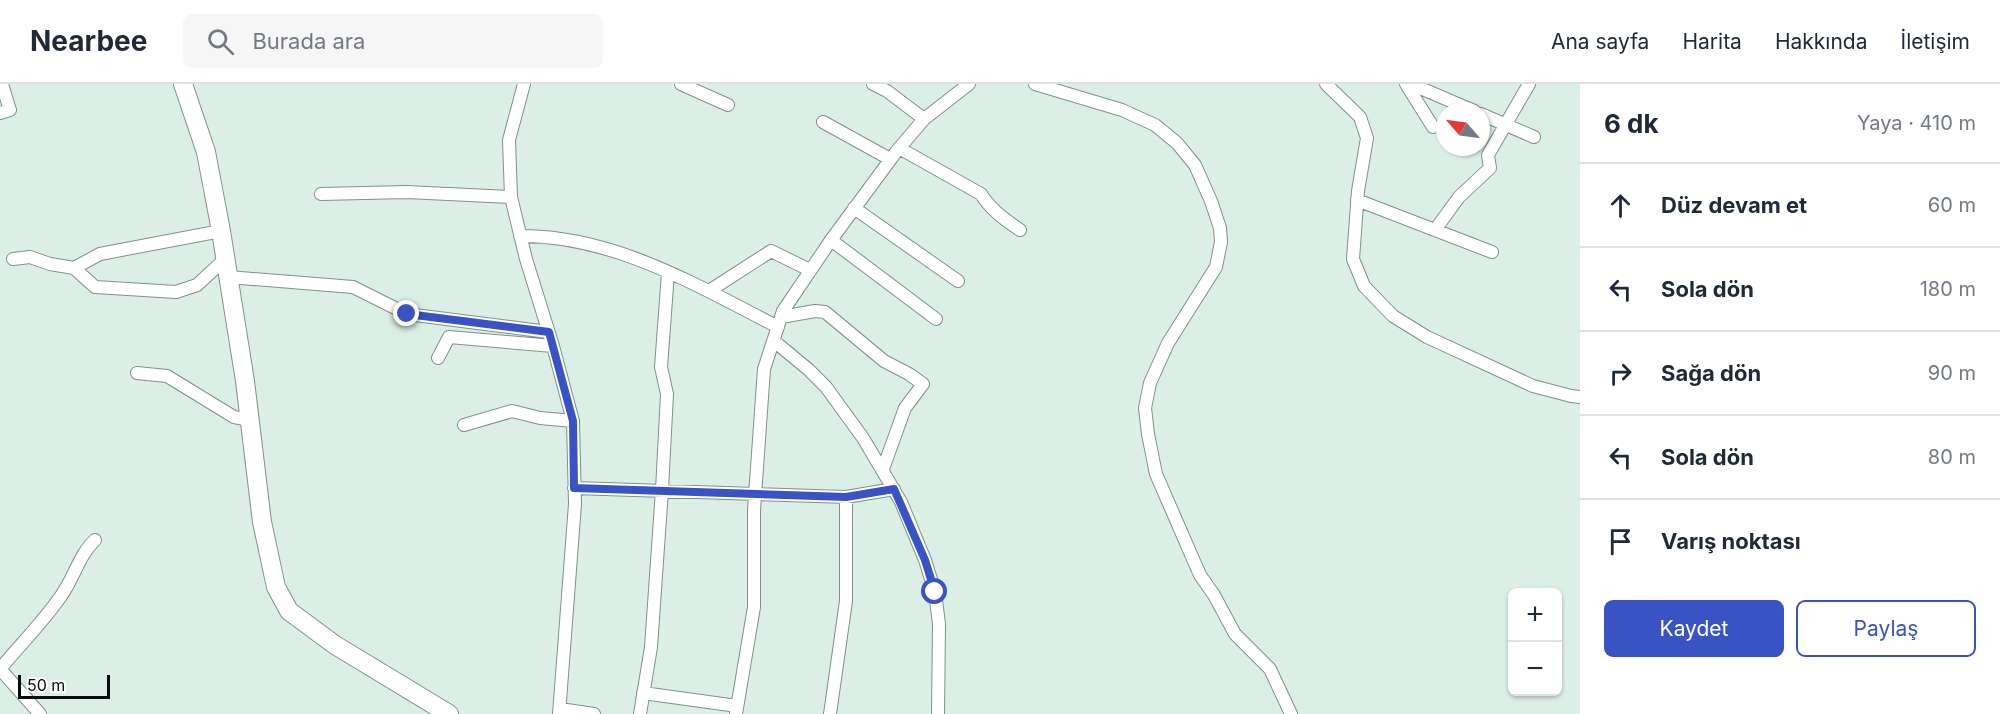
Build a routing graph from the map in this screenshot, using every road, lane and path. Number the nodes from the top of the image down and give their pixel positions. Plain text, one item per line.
1 (2, 84) edge
2 (183, 84) edge
3 (524, 84) edge
4 (681, 84) edge
5 (873, 84) edge
6 (969, 84) edge
7 (1035, 84) edge
8 (1326, 84) edge
9 (1406, 84) edge
10 (1411, 84) edge
11 (1529, 84) edge
12 (1453, 102) edge
13 (728, 105) dead end
14 (0, 112) edge
15 (1490, 118) edge
16 (924, 119) junction
17 (823, 122) dead end
18 (1506, 125) junction
19 (1433, 127) dead end
20 (1534, 137) dead end
21 (899, 148) junction
22 (890, 159) junction
23 (321, 194) dead end
24 (511, 197) junction
25 (1357, 200) junction
26 (854, 208) junction
27 (1020, 230) dead end
28 (1434, 230) junction
29 (221, 231) junction
30 (520, 236) junction
31 (831, 240) junction
32 (1492, 252) dead end
33 (14, 259) dead end
34 (74, 268) junction
35 (227, 268) junction
36 (810, 270) junction
37 (669, 273) junction
38 (958, 281) dead end
39 (709, 291) junction
40 (936, 319) dead end
41 (780, 322) junction
42 (549, 332) junction
43 (774, 341) junction
44 (553, 346) junction
45 (438, 358) dead end
46 (137, 373) dead end
47 (1580, 396) edge
48 (250, 420) junction
49 (573, 421) junction
50 (464, 425) dead end
51 (883, 470) junction
52 (574, 488) junction
53 (894, 489) junction
54 (662, 490) junction
55 (755, 493) junction
56 (846, 497) junction
57 (96, 540) dead end
58 (0, 669) edge
59 (643, 693) junction
60 (736, 710) edge
61 (559, 711) edge
62 (40, 714) edge
63 (449, 714) edge
64 (594, 714) edge
65 (639, 714) edge
66 (830, 714) edge
67 (938, 714) edge
68 (1291, 714) edge

1 - 14 street
2 - 29 street
3 - 24 street
4 - 13 street
5 - 16 street
6 - 16 street
7 - 68 street
8 - 25 street
9 - 19 street
10 - 12 street
11 - 18 street
15 - 18 street
16 - 21 street
17 - 22 street
18 - 20 street
18 - 28 street
21 - 22 street
21 - 27 street
22 - 26 street
23 - 24 street
24 - 30 street
25 - 28 street
25 - 47 street
26 - 31 street
26 - 38 street
28 - 32 street
29 - 34 street
29 - 35 street
30 - 37 street
30 - 42 street
31 - 36 street
31 - 40 street
33 - 34 street
34 - 35 street
35 - 42 street
35 - 48 street
36 - 39 street
36 - 41 street
37 - 39 street
37 - 54 street
39 - 41 street
41 - 43 street
41 - 51 street
42 - 44 street
43 - 51 street
43 - 55 street
44 - 45 street
44 - 49 street
46 - 48 street
48 - 63 street
49 - 50 street
49 - 52 street
51 - 53 street
52 - 54 street
52 - 61 street
53 - 56 street
53 - 67 street
54 - 55 street
54 - 59 street
55 - 56 street
55 - 60 street
56 - 66 street
57 - 58 street
58 - 62 street
59 - 60 street
59 - 65 street
61 - 64 street

